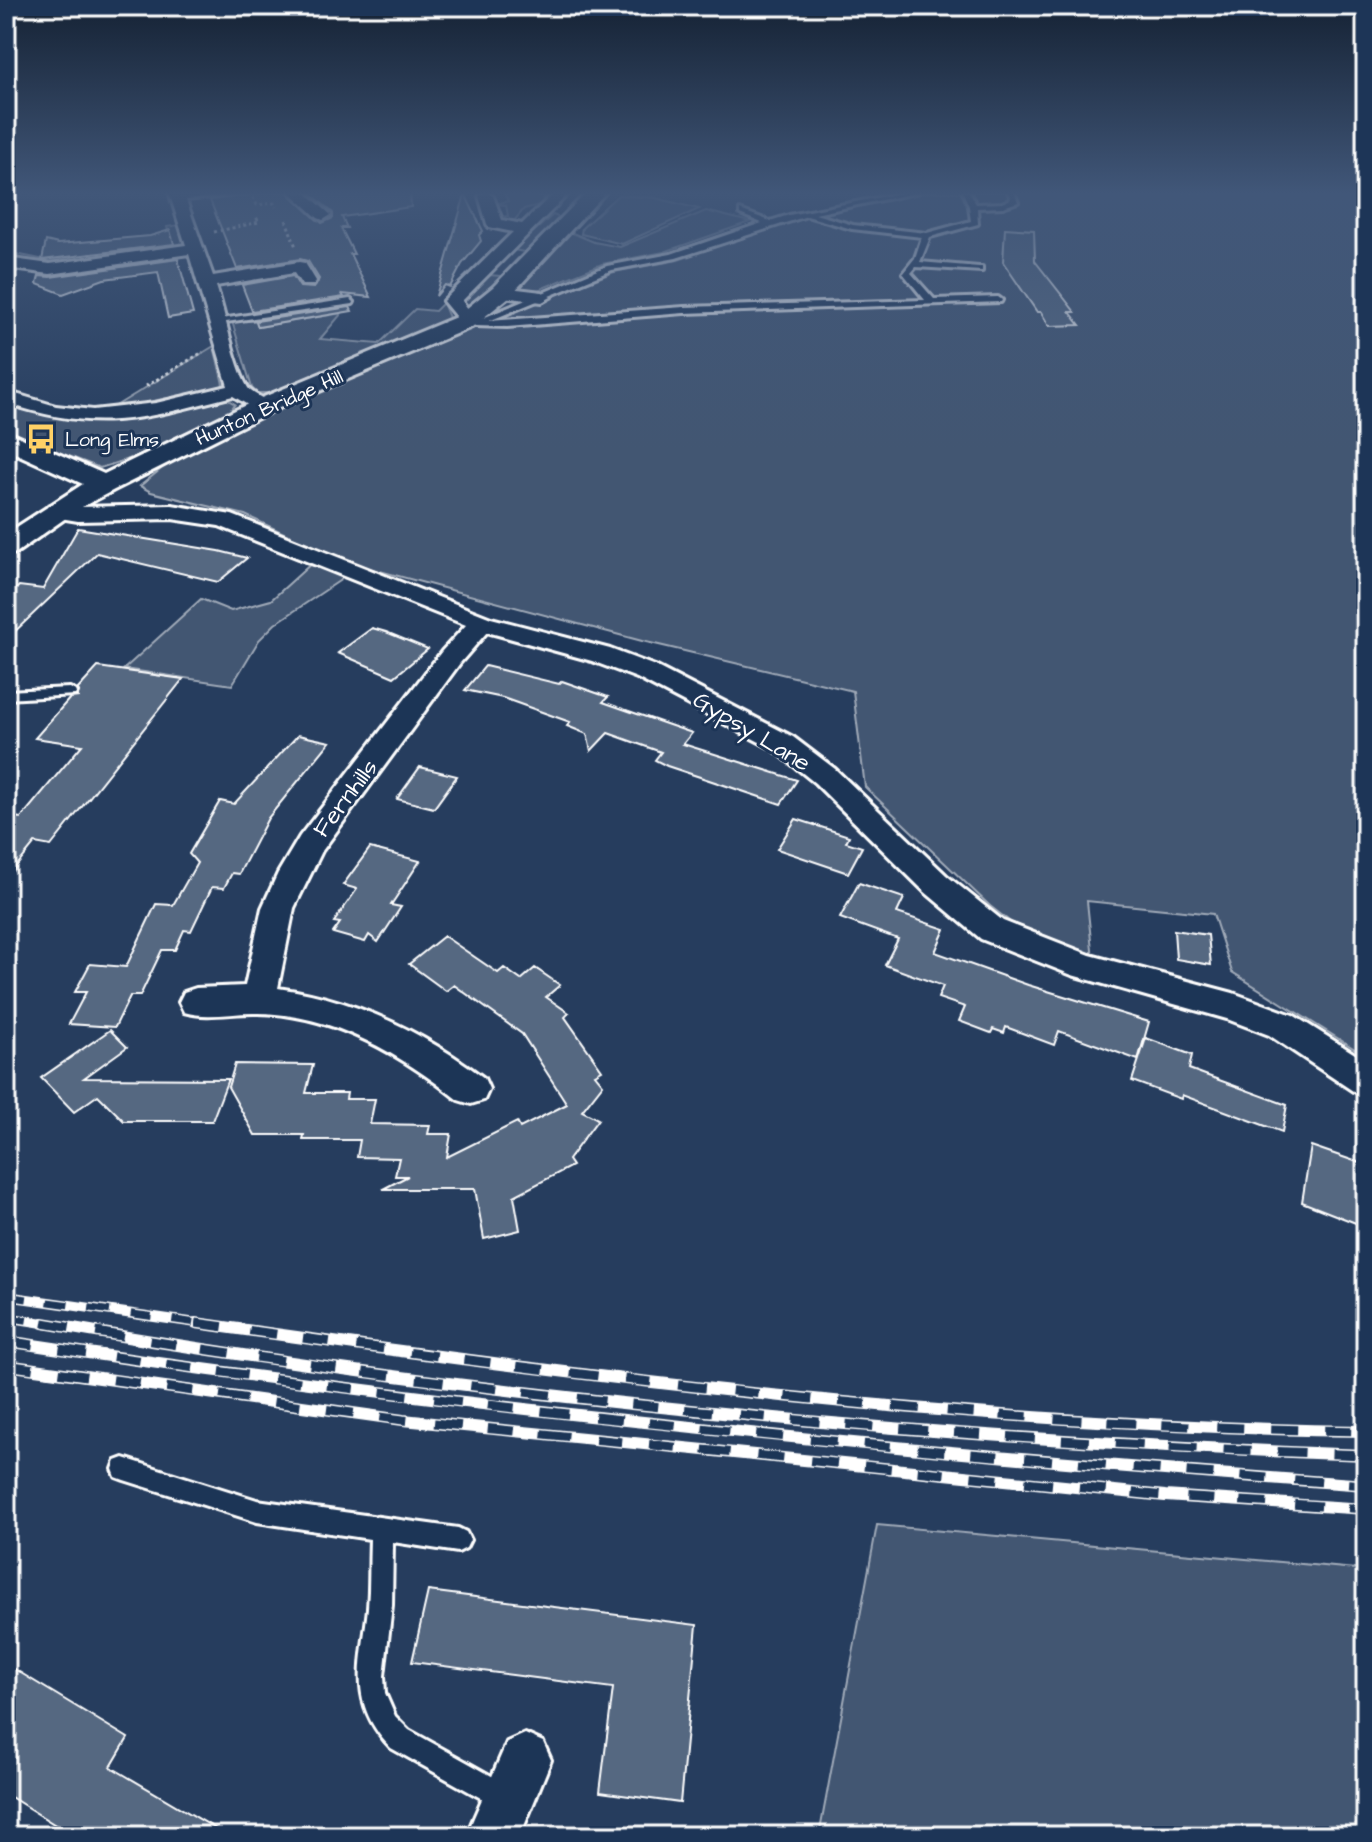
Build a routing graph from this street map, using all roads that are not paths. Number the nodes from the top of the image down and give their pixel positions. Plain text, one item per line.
1 (206, 278) edge
2 (226, 278) edge
3 (475, 278) edge
4 (515, 278) edge
5 (587, 278) edge
6 (911, 278) edge
7 (207, 282) junction
8 (501, 292) junction
9 (542, 297) junction
10 (998, 300) dead end
11 (931, 301) junction
12 (350, 302) dead end
13 (219, 320) junction
14 (465, 323) junction
15 (239, 389) junction
16 (6, 397) edge
17 (263, 406) junction
18 (6, 439) edge
19 (104, 484) junction
20 (56, 511) junction
21 (172, 512) junction
22 (6, 547) edge
23 (482, 623) junction
24 (70, 692) dead end
25 (6, 695) edge
26 (259, 999) junction
27 (196, 1002) dead end
28 (1366, 1080) edge
29 (471, 1089) dead end
30 (124, 1469) dead end
31 (382, 1529) junction
32 (458, 1540) dead end
33 (508, 1798) edge

1 - 7 street
2 - 7 street
3 - 14 street
4 - 8 street, Hunton Bridge Hill
5 - 9 lane
6 - 11 lane
7 - 13 street
8 - 9 street
8 - 14 street, Hunton Bridge Hill
9 - 14 lane
10 - 11 lane
11 - 14 lane
12 - 13 lane
13 - 15 street
14 - 17 street, Hunton Bridge Hill
15 - 16 street
15 - 17 street
17 - 19 street, Hunton Bridge Hill
18 - 19 street
19 - 20 street, Hunton Bridge Hill
19 - 21 street, Gypsy Lane
20 - 21 street, Gypsy Lane
20 - 22 street, Hunton Bridge Hill
21 - 23 street, Gypsy Lane
23 - 26 street, Fernhills
23 - 28 street, Gypsy Lane
24 - 25 lane
26 - 27 street
26 - 29 street
30 - 31 lane
31 - 32 lane
31 - 33 lane

